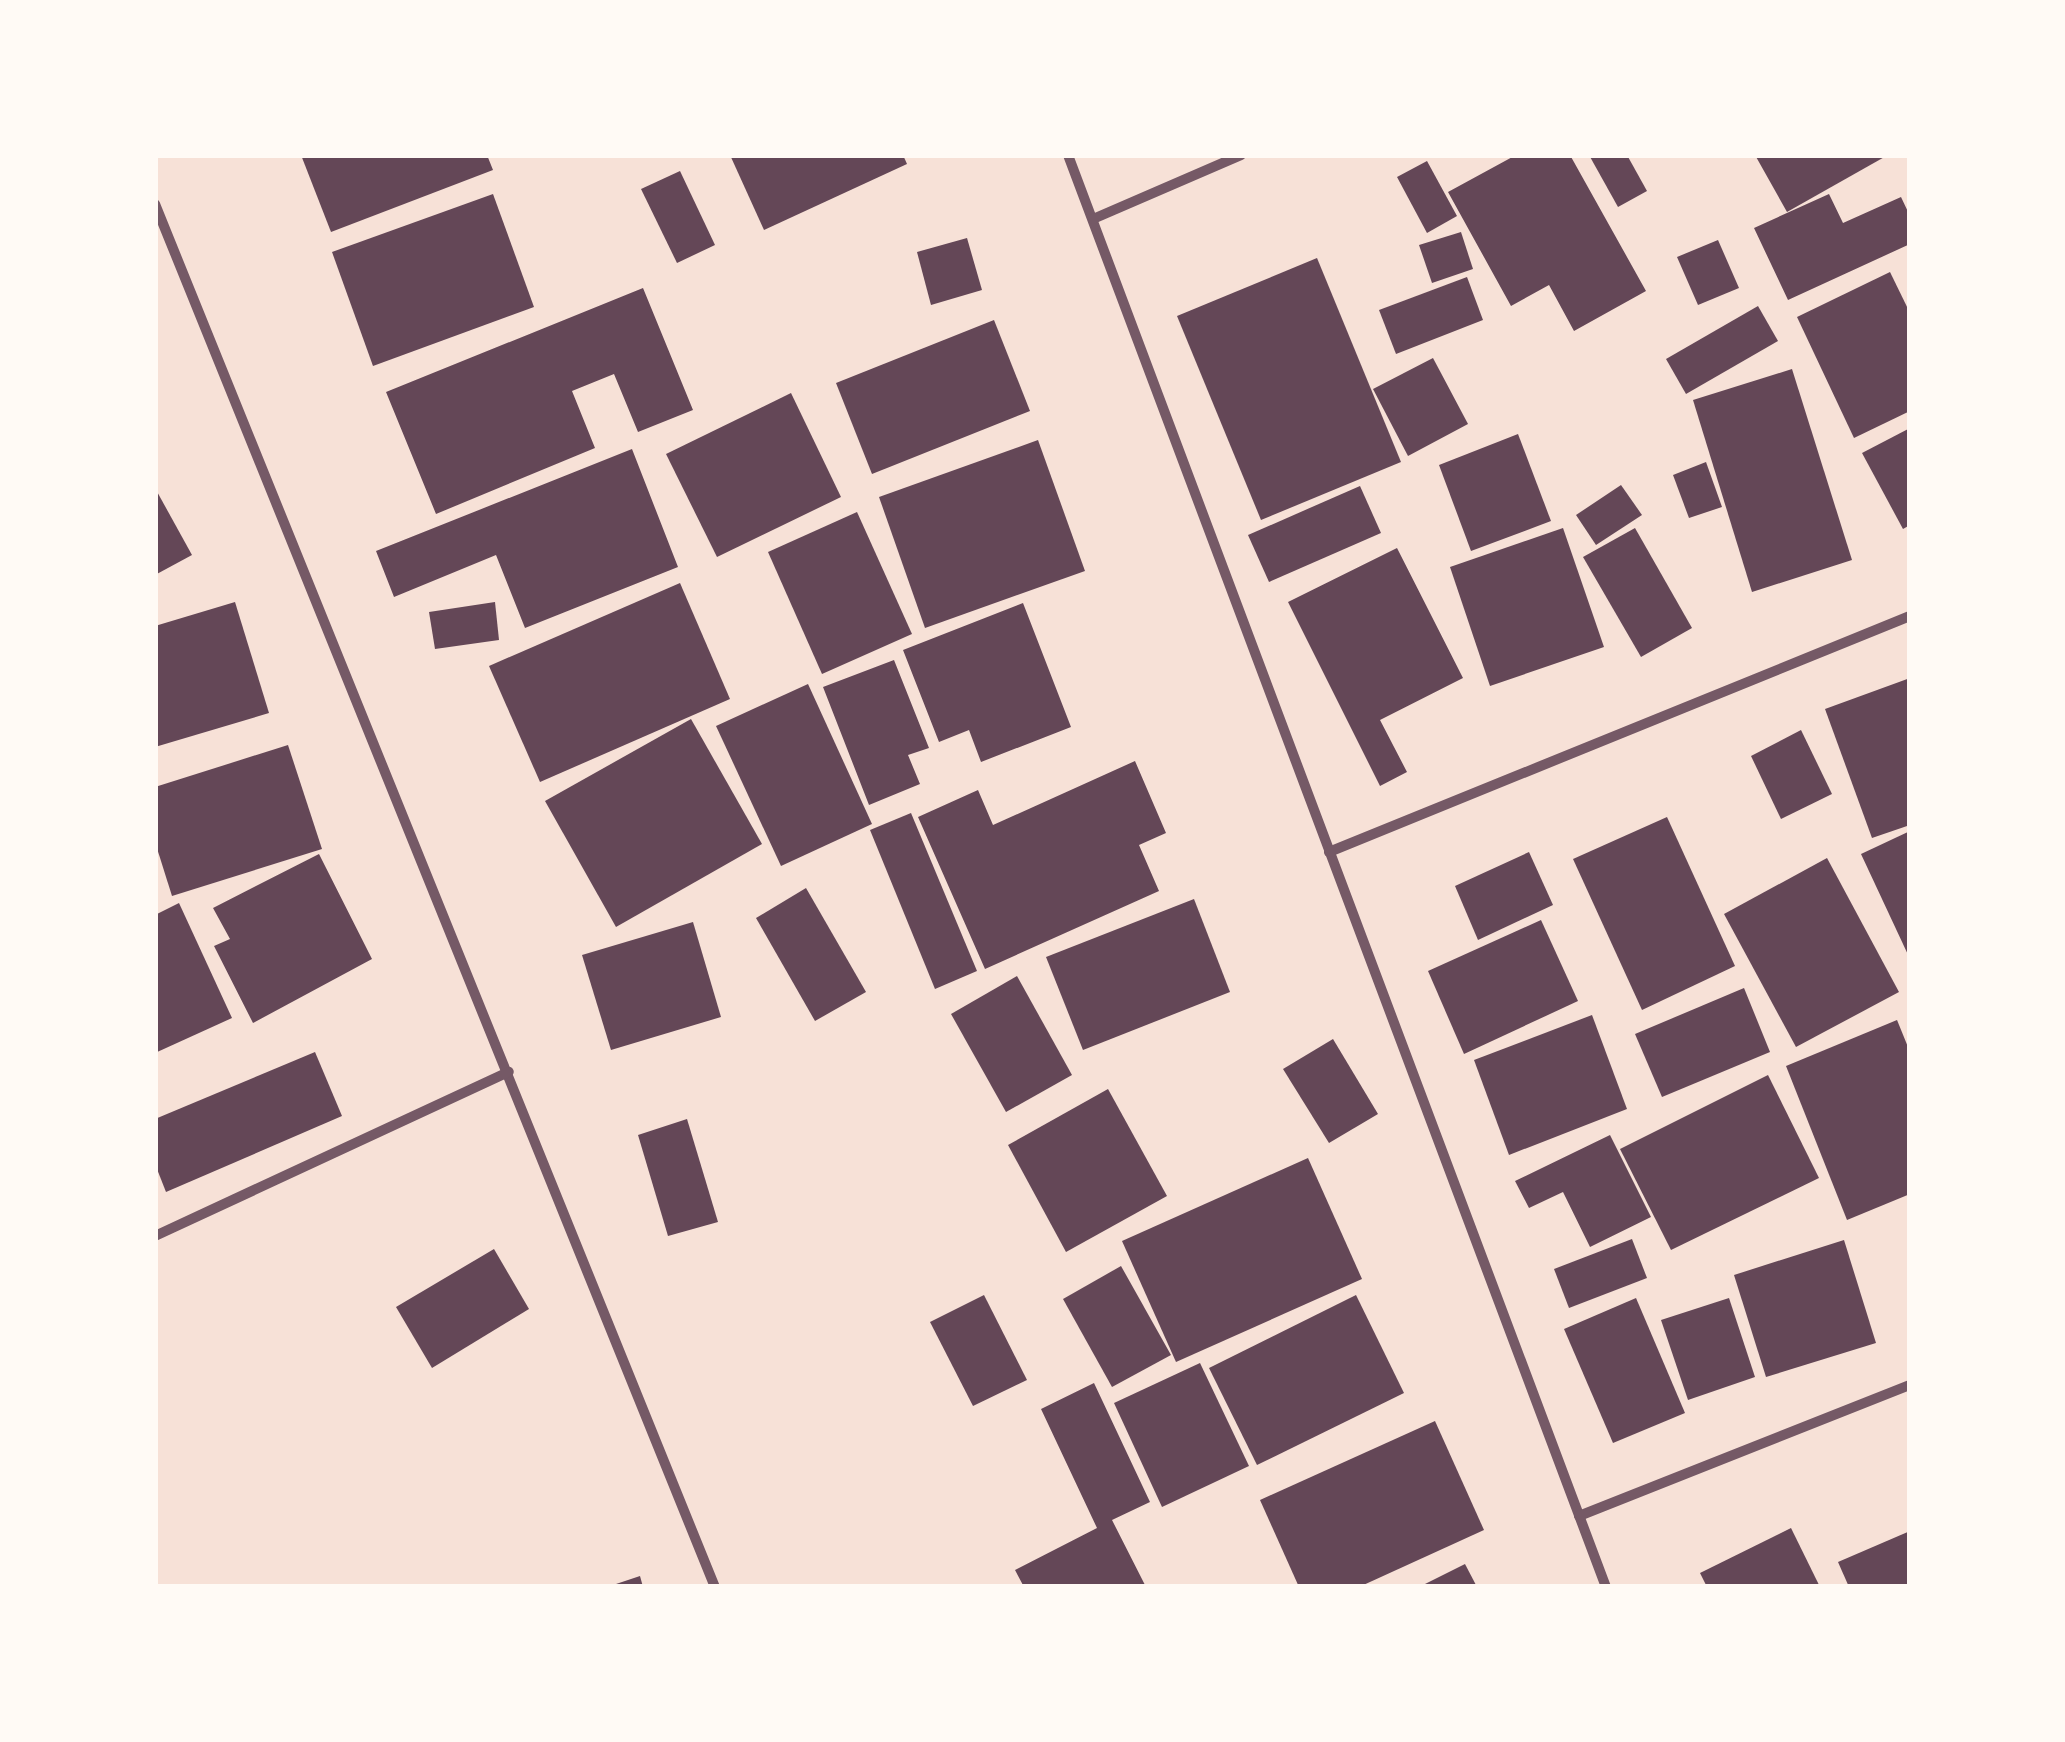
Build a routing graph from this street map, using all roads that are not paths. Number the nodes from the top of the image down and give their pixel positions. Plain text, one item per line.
1 (1068, 155) edge
2 (1241, 155) edge
3 (155, 204) edge
4 (1094, 219) junction
5 (1910, 616) edge
6 (1330, 852) junction
7 (509, 1072) junction
8 (155, 1236) edge
9 (1910, 1385) edge
10 (1579, 1516) junction
11 (715, 1587) edge
12 (1606, 1587) edge

1 - 4 street
2 - 4 street
3 - 7 street
4 - 6 street
5 - 6 street
6 - 10 street
7 - 8 street
7 - 11 street
9 - 10 street
10 - 12 street

